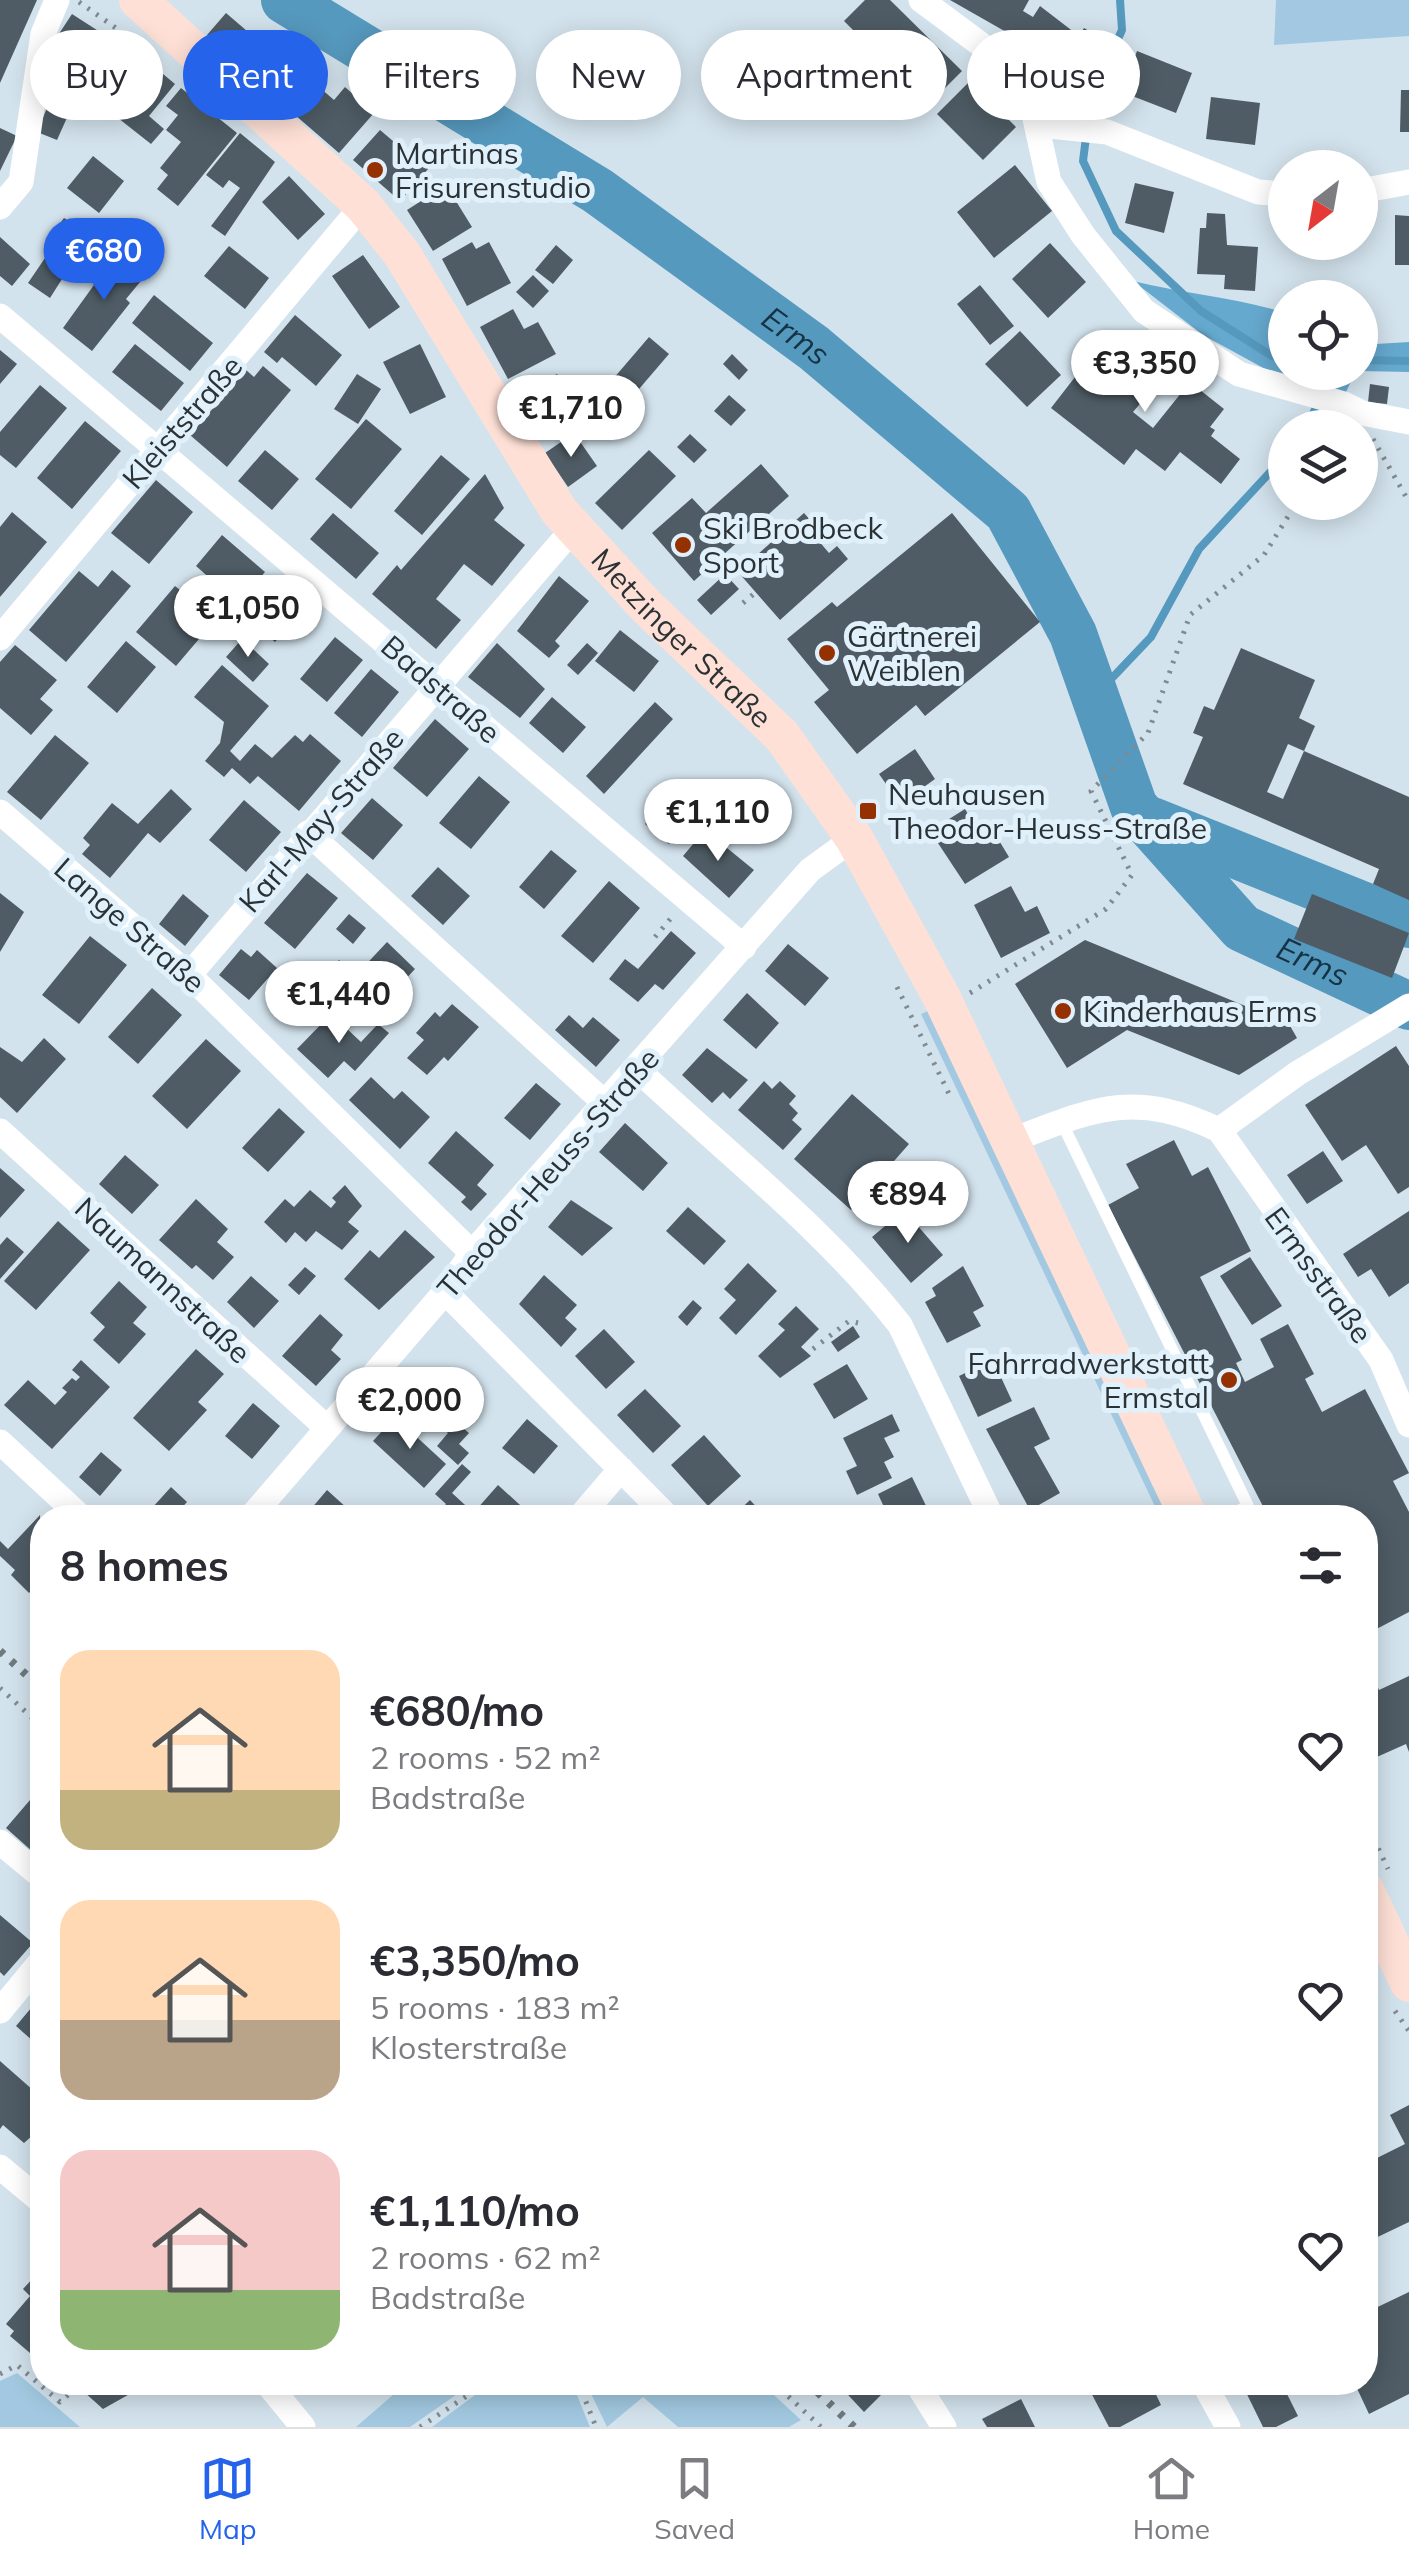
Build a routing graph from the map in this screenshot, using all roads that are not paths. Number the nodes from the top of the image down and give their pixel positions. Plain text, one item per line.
1 (57, 0) edge
2 (138, 0) edge
3 (922, 0) edge
4 (1049, 125) junction
5 (1409, 182) edge
6 (1378, 187) edge
7 (1268, 193) edge
8 (363, 205) junction
9 (0, 206) edge
10 (0, 316) edge
11 (1409, 422) edge
12 (158, 447) junction
13 (573, 529) junction
14 (0, 638) edge
15 (437, 685) junction
16 (0, 812) edge
17 (308, 832) junction
18 (854, 838) junction
19 (744, 947) junction
20 (189, 976) junction
21 (1409, 1006) edge
22 (637, 1068) junction
23 (606, 1104) junction
24 (1062, 1123) junction
25 (1219, 1130) junction
26 (0, 1131) edge
27 (1010, 1141) junction
28 (472, 1253) junction
29 (446, 1292) junction
30 (1409, 1425) edge
31 (326, 1428) junction
32 (0, 1442) edge
33 (621, 1469) junction
34 (68, 1505) edge
35 (261, 1505) edge
36 (589, 1505) edge
37 (656, 1505) edge
38 (986, 1505) edge
39 (1183, 1505) edge
40 (1248, 1505) edge
41 (0, 1842) edge
42 (30, 1868) edge
43 (1378, 1918) edge
44 (30, 1975) edge
45 (1409, 1984) edge
46 (0, 2011) edge
47 (0, 2167) edge
48 (30, 2192) edge
49 (277, 2395) edge
50 (924, 2395) edge
51 (1210, 2395) edge
52 (303, 2427) edge
53 (944, 2427) edge
54 (1228, 2427) edge

1 - 9 street
2 - 8 street, Metzinger Straße
3 - 4 street
4 - 7 street
4 - 11 street
5 - 6 street
8 - 12 street, Kleiststraße
8 - 13 street, Metzinger Straße
10 - 12 street, Badstraße
12 - 14 street, Kleiststraße
12 - 15 street, Badstraße
13 - 15 street, Karl-May-Straße
13 - 18 street, Metzinger Straße
15 - 17 street, Karl-May-Straße
15 - 19 street, Badstraße
16 - 20 street, Lange Straße
17 - 20 street, Karl-May-Straße
17 - 23 street
18 - 19 street, Theodor-Heuss-Straße
18 - 27 street, Metzinger Straße
19 - 22 street, Theodor-Heuss-Straße
20 - 28 street, Lange Straße
21 - 25 street
22 - 23 street, Theodor-Heuss-Straße
22 - 38 street
23 - 28 street, Theodor-Heuss-Straße
24 - 25 street
24 - 27 street
24 - 40 lane
25 - 30 street, Ermsstraße
26 - 31 street, Naumannstraße
27 - 39 street, Metzinger Straße
28 - 29 street, Theodor-Heuss-Straße
29 - 31 street, Theodor-Heuss-Straße
29 - 33 street
31 - 35 street, Theodor-Heuss-Straße
32 - 34 street
33 - 36 street
33 - 37 street
41 - 42 street
43 - 45 street
44 - 46 street
47 - 48 street
49 - 52 street
50 - 53 street
51 - 54 street

